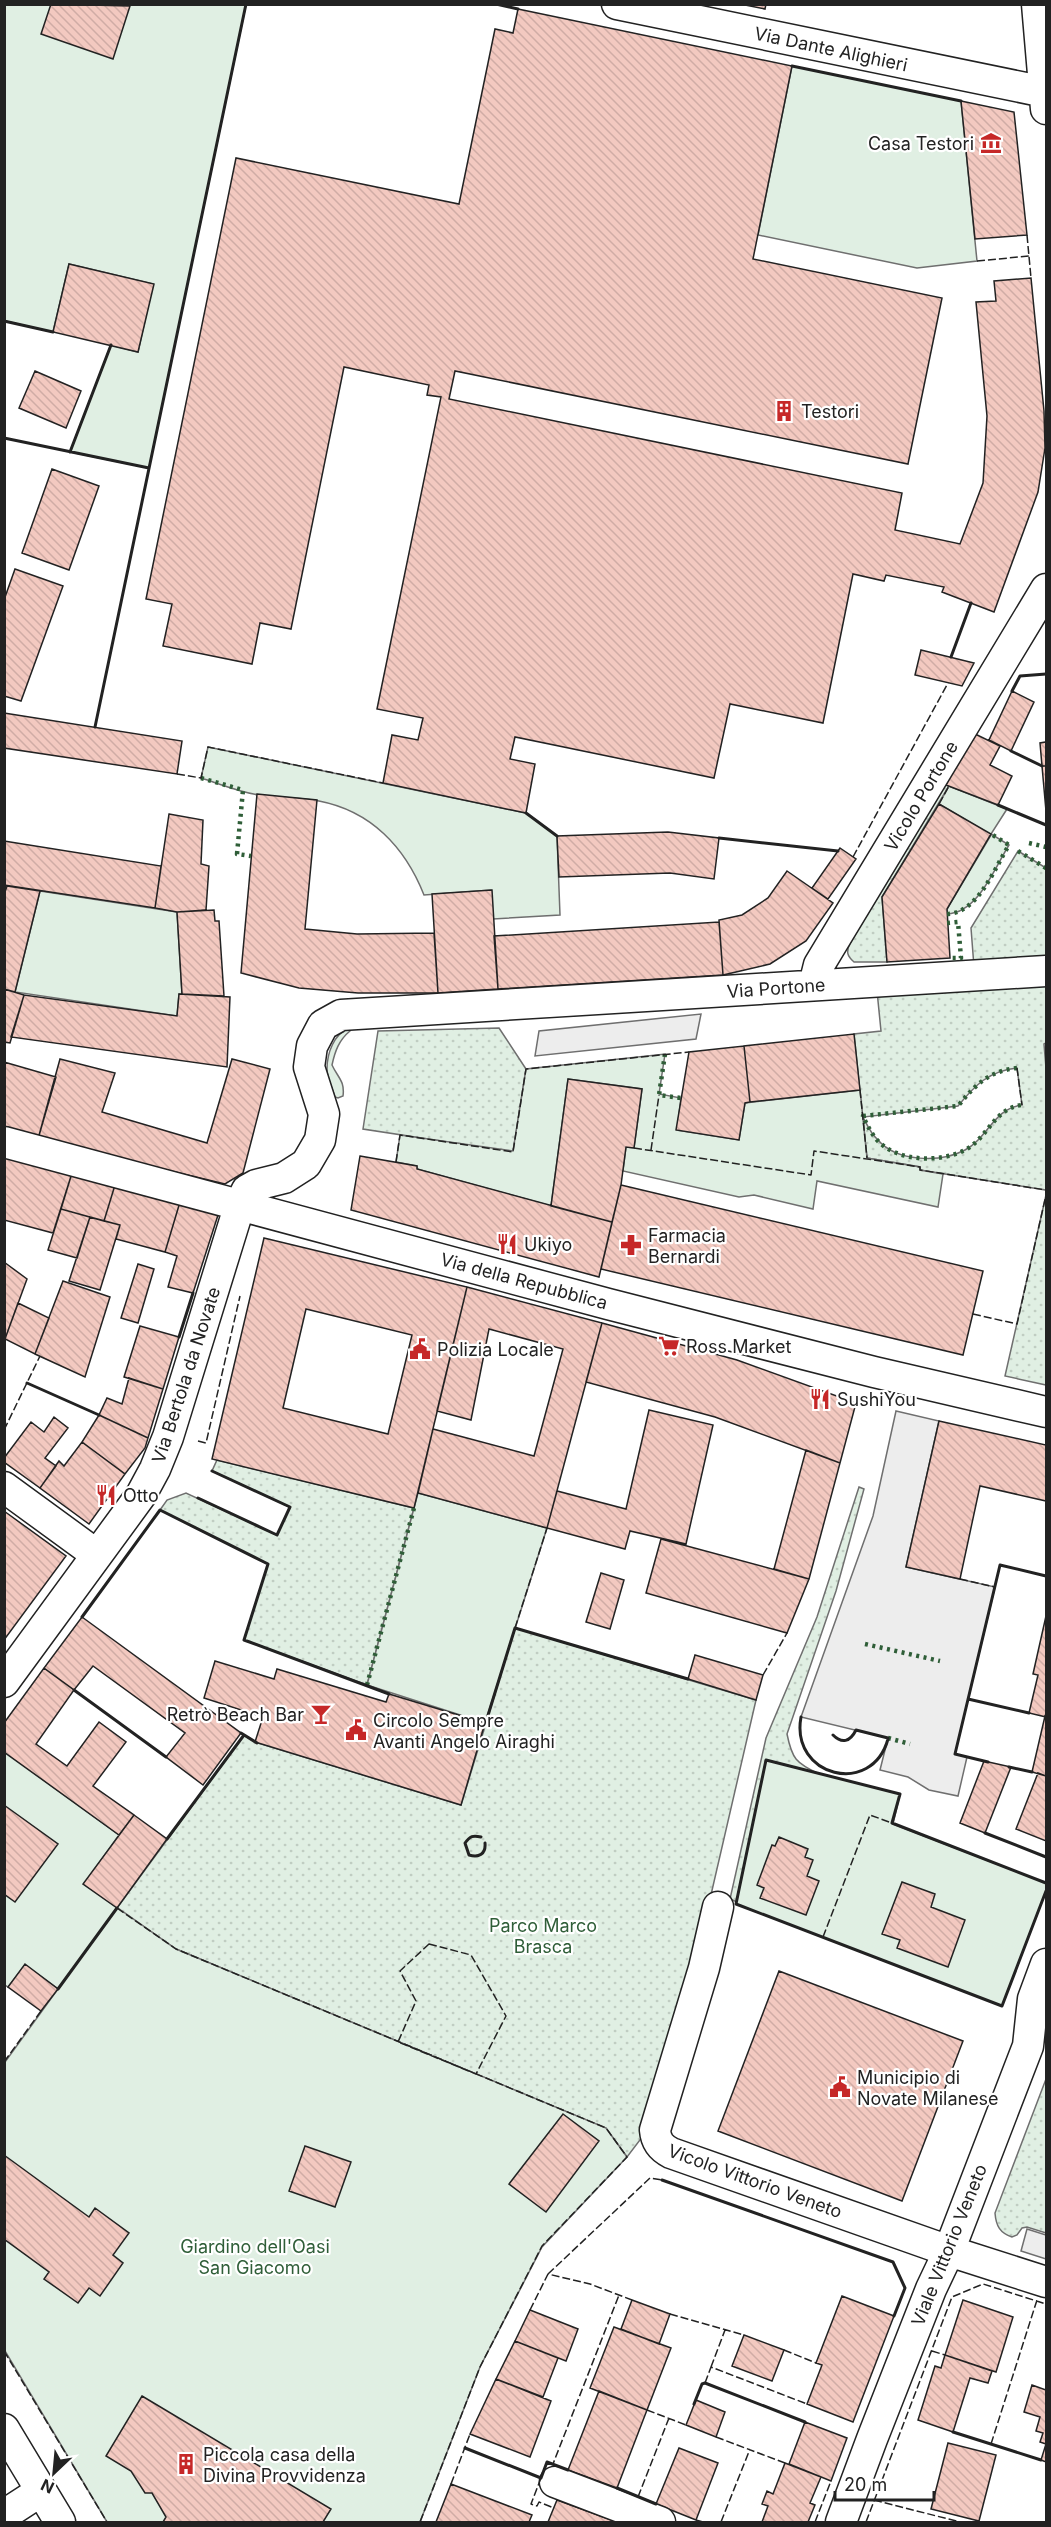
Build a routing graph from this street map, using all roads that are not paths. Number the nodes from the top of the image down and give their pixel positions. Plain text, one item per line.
1 (617, 4) edge
2 (1037, 4) edge
3 (1046, 101) edge
4 (1047, 589) edge
5 (1036, 627) edge
6 (1047, 971) edge
7 (814, 986) junction
8 (4, 1142) edge
9 (240, 1204) junction
10 (1047, 1412) edge
11 (4, 1487) edge
12 (97, 1555) junction
13 (4, 1682) edge
14 (718, 1907) dead end
15 (1047, 1964) edge
16 (1047, 2022) edge
17 (1028, 2046) junction
18 (949, 2251) junction
19 (1047, 2282) edge
20 (4, 2429) edge
21 (555, 2482) dead end
22 (41, 2491) junction
23 (4, 2515) edge
24 (60, 2523) edge
25 (660, 2523) edge
26 (841, 2523) edge

1 - 3 street, Via Dante Alighieri
2 - 3 street
4 - 5 street, Vicolo Portone
5 - 7 street, Vicolo Portone
6 - 7 street, Via Portone
7 - 9 street, Via Portone
8 - 9 street, Via della Repubblica
9 - 10 street, Via della Repubblica
9 - 12 street, Via Bertola da Novate
11 - 12 street
12 - 13 street, Via Bertola da Novate
14 - 18 street, Vicolo Vittorio Veneto
15 - 17 street, Viale Vittorio Veneto
16 - 17 street
17 - 18 street, Viale Vittorio Veneto
18 - 19 street, Vicolo Vittorio Veneto
18 - 26 street, Viale Vittorio Veneto
20 - 22 street
21 - 25 street
22 - 23 street
22 - 24 street

